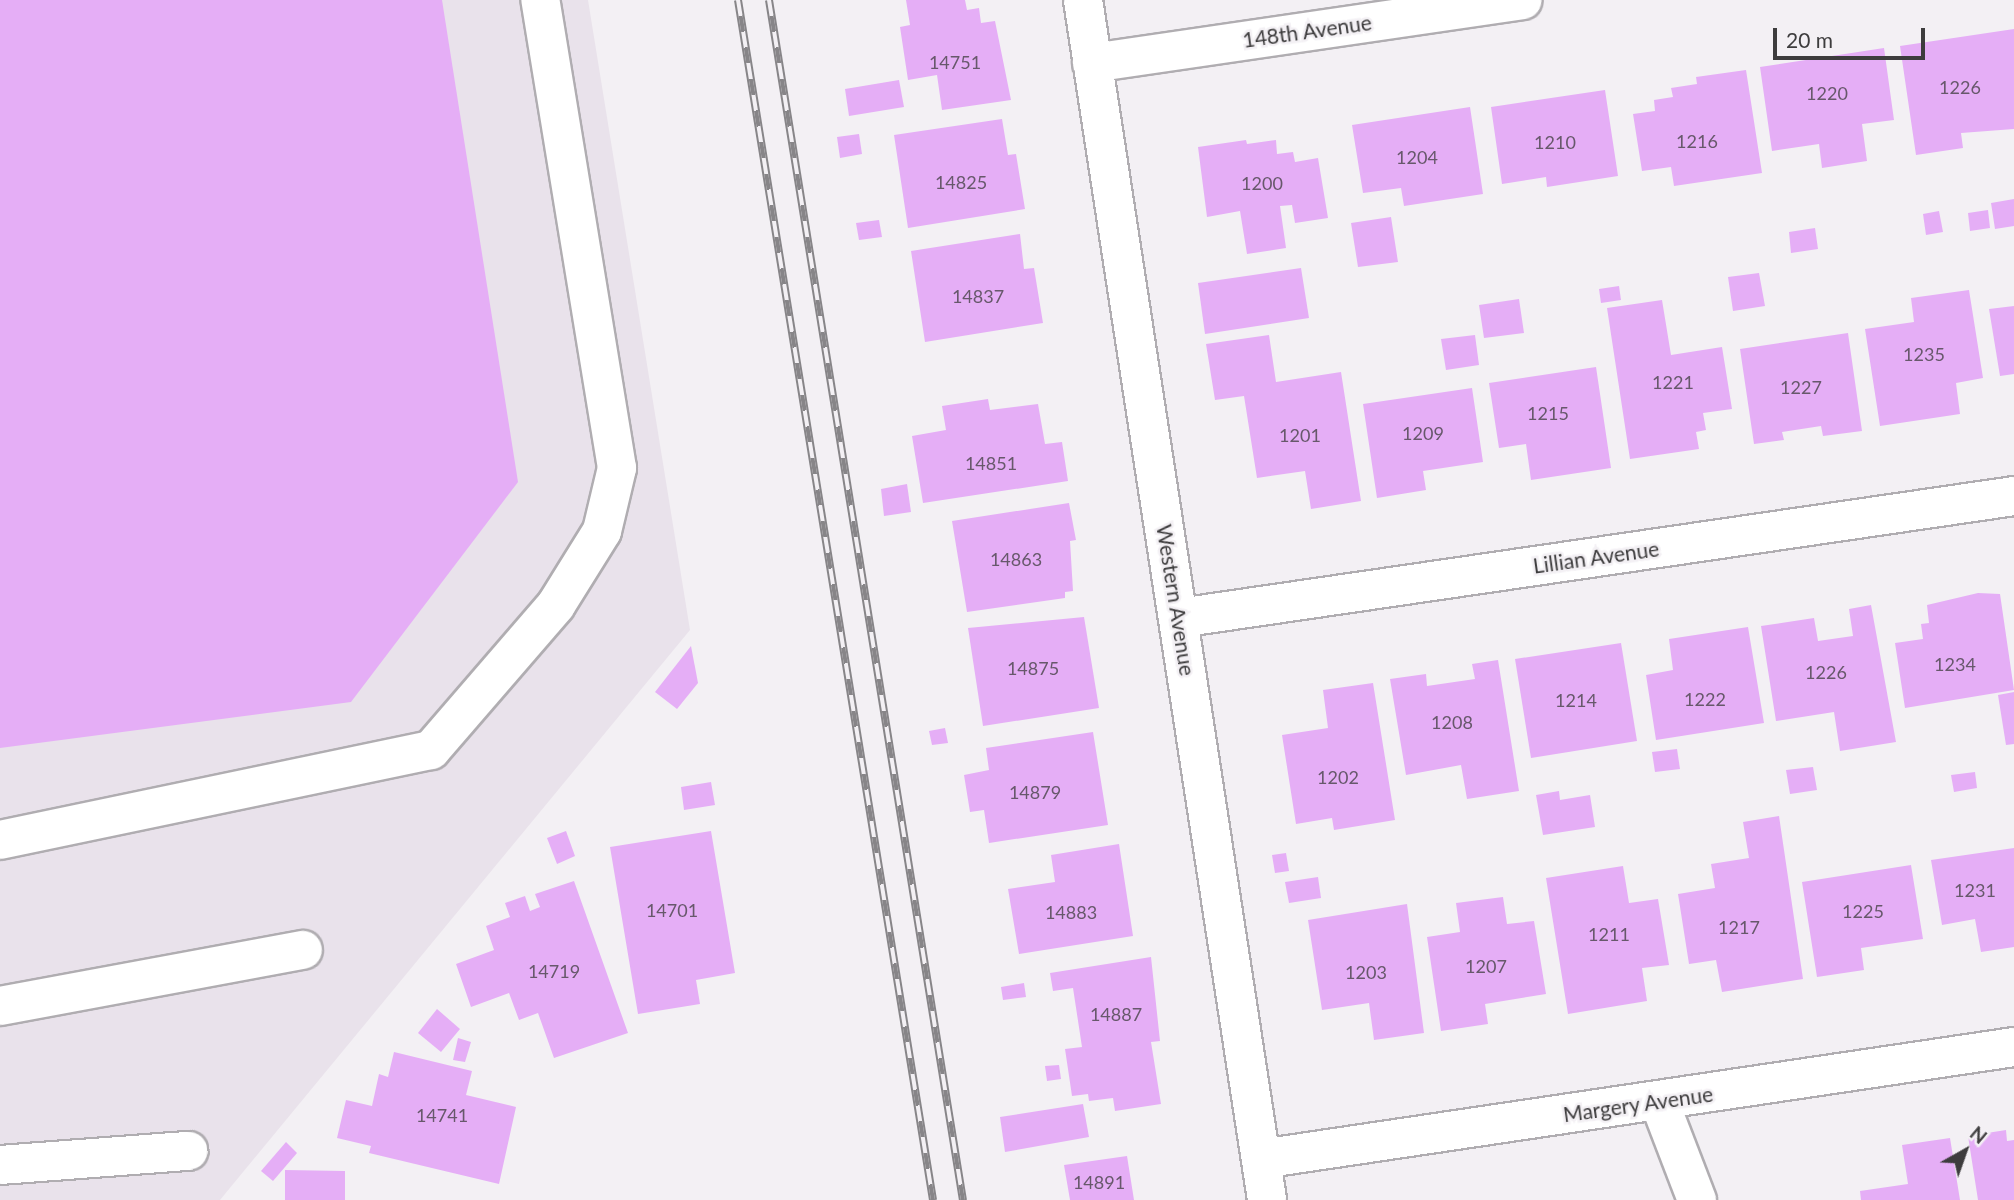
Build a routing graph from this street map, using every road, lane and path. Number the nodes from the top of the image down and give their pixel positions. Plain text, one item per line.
1 (540, 0) edge
2 (1083, 0) edge
3 (1522, 0) edge
4 (1092, 62) junction
5 (2014, 496) edge
6 (1179, 618) junction
7 (0, 840) edge
8 (303, 950) dead end
9 (0, 1006) edge
10 (2014, 1047) edge
11 (1659, 1101) junction
12 (188, 1151) dead end
13 (1261, 1159) junction
14 (0, 1165) edge
15 (1267, 1200) edge
16 (1697, 1200) edge

1 - 7 street
2 - 4 street, Western Avenue
3 - 4 street, 148th Avenue
4 - 6 street, Western Avenue
5 - 6 street, Lillian Avenue
6 - 13 street, Western Avenue
8 - 9 street
10 - 11 street, Margery Avenue
11 - 13 street, Margery Avenue
11 - 16 street
12 - 14 street
13 - 15 street, Western Avenue

